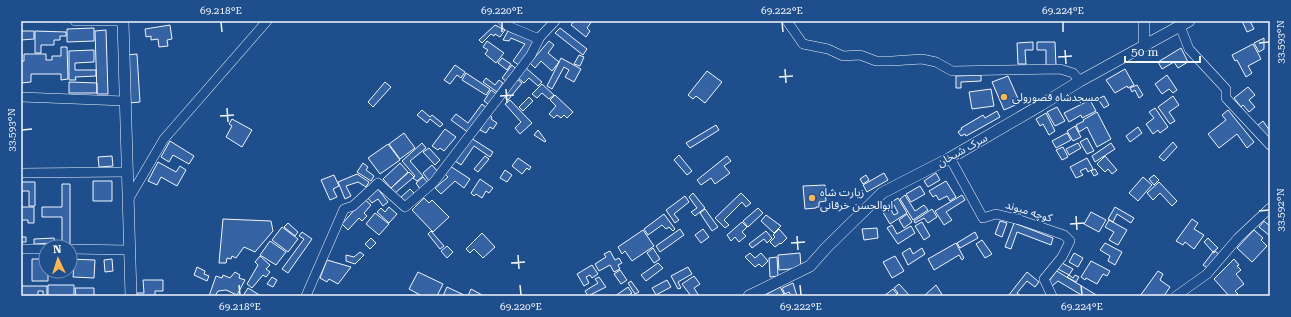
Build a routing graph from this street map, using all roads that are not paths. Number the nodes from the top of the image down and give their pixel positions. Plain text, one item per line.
1 (76, 21) edge
2 (123, 21) edge
3 (267, 21) edge
4 (503, 21) edge
5 (555, 21) edge
6 (787, 21) edge
7 (1144, 21) edge
8 (1184, 24) edge
9 (539, 39) junction
10 (1144, 46) junction
11 (1080, 81) junction
12 (21, 97) edge
13 (124, 101) junction
14 (1270, 145) edge
15 (950, 158) junction
16 (127, 172) junction
17 (21, 173) edge
18 (128, 200) junction
19 (1269, 211) edge
20 (21, 249) edge
21 (38, 249) edge
22 (78, 250) edge
23 (129, 250) junction
24 (131, 296) edge
25 (306, 296) edge
26 (749, 296) edge
27 (1052, 296) edge
28 (1176, 296) edge

1 - 2 street
2 - 13 street
3 - 18 street
4 - 9 street
5 - 9 street
6 - 11 street
7 - 10 street
8 - 10 street, سرک شیخان
8 - 14 street
9 - 25 street
10 - 11 street, سرک شیخان
11 - 15 street, سرک شیخان
12 - 13 street
13 - 16 street
15 - 26 street, سرک شیخان
15 - 27 street, کوچه میوند
16 - 17 street
16 - 18 street
18 - 23 street
19 - 28 street
20 - 21 street
22 - 23 street
23 - 24 street

